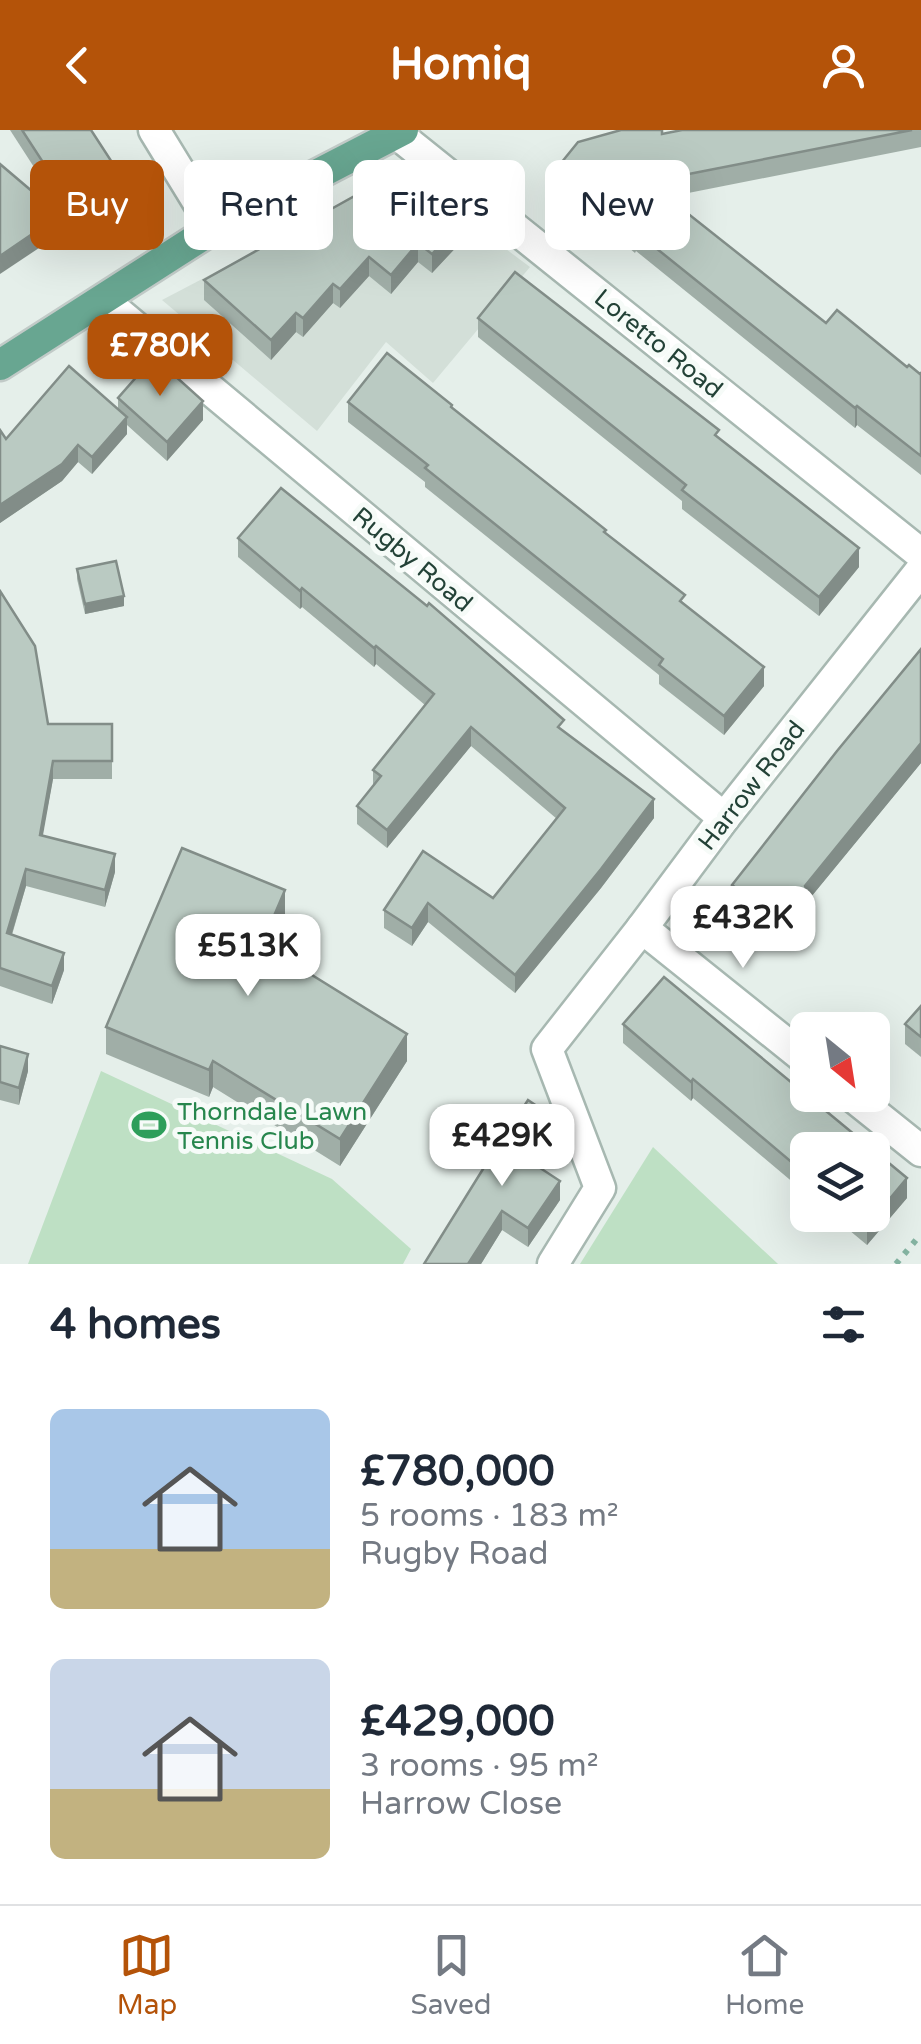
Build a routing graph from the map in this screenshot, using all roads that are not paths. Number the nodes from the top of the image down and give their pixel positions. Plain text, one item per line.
1 (154, 130) edge
2 (400, 132) edge
3 (333, 167) edge
4 (184, 179) edge
5 (184, 247) edge
6 (103, 300) junction
7 (0, 365) edge
8 (921, 554) edge
9 (921, 570) edge
10 (724, 818) junction
11 (642, 928) junction
12 (790, 1046) edge
13 (872, 1112) edge
14 (921, 1151) edge
15 (554, 1264) edge

1 - 4 street
2 - 3 main road
2 - 8 street, Loretto Road
5 - 6 main road
6 - 7 main road
6 - 10 street, Rugby Road
9 - 10 street, Harrow Road
10 - 11 street, Harrow Road
11 - 12 street
11 - 15 street, Harrow Road
13 - 14 street

